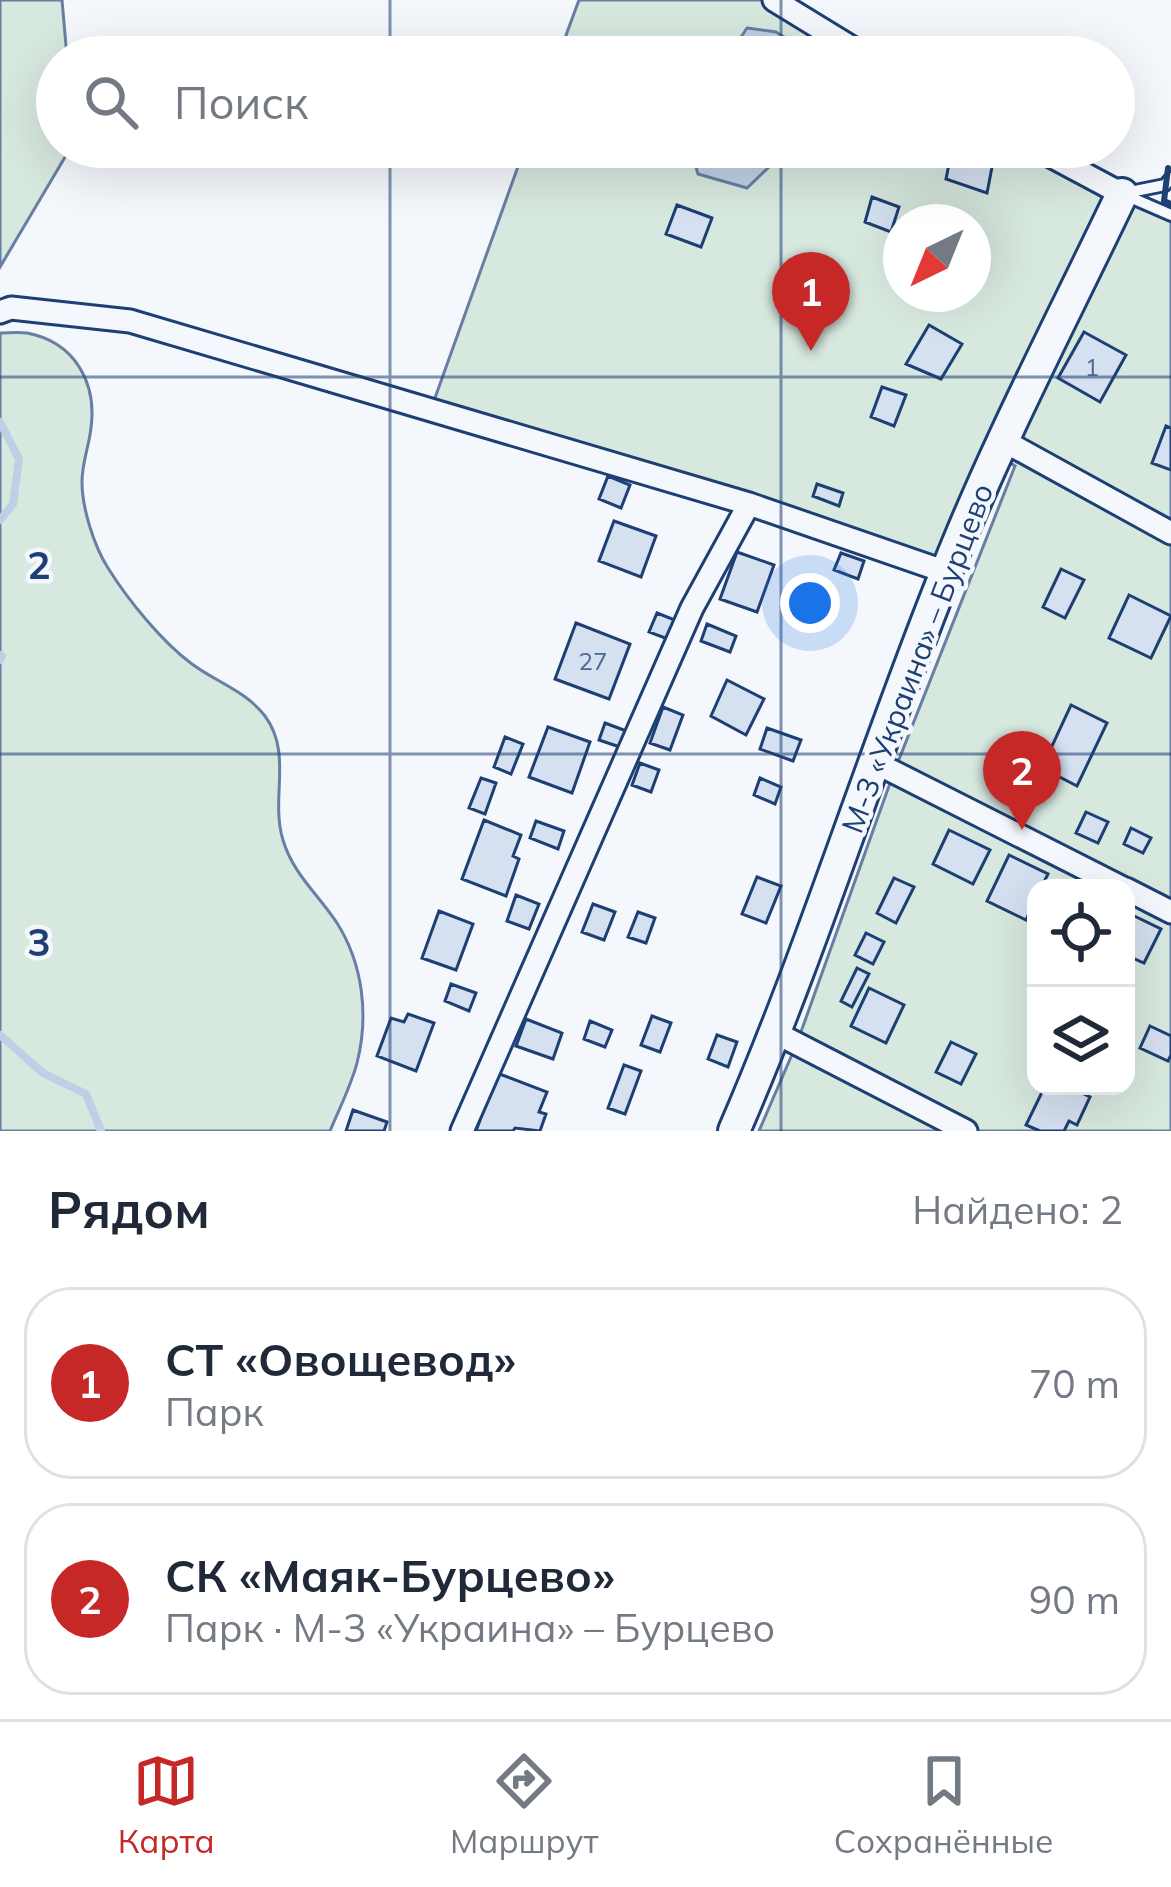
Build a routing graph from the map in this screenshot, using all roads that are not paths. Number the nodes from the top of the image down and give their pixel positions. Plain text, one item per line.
1 (774, 0) edge
2 (833, 36) edge
3 (1073, 168) edge
4 (1171, 178) edge
5 (1122, 194) junction
6 (1171, 215) edge
7 (0, 312) edge
8 (1004, 441) junction
9 (748, 503) junction
10 (1171, 533) edge
11 (946, 572) junction
12 (874, 762) junction
13 (1105, 879) edge
14 (1135, 894) edge
15 (1171, 912) edge
16 (776, 1033) junction
17 (462, 1131) edge
18 (734, 1131) edge
19 (966, 1131) edge

1 - 2 street
3 - 5 street
4 - 5 lane
5 - 6 lane
5 - 8 street, М-3 «Украина» – Бурцево
7 - 9 street
8 - 10 street
8 - 11 street, М-3 «Украина» – Бурцево
9 - 11 street
9 - 17 street
11 - 12 street, М-3 «Украина» – Бурцево
12 - 13 street
12 - 16 street, М-3 «Украина» – Бурцево
14 - 15 street
16 - 18 street, М-3 «Украина» – Бурцево
16 - 19 street

